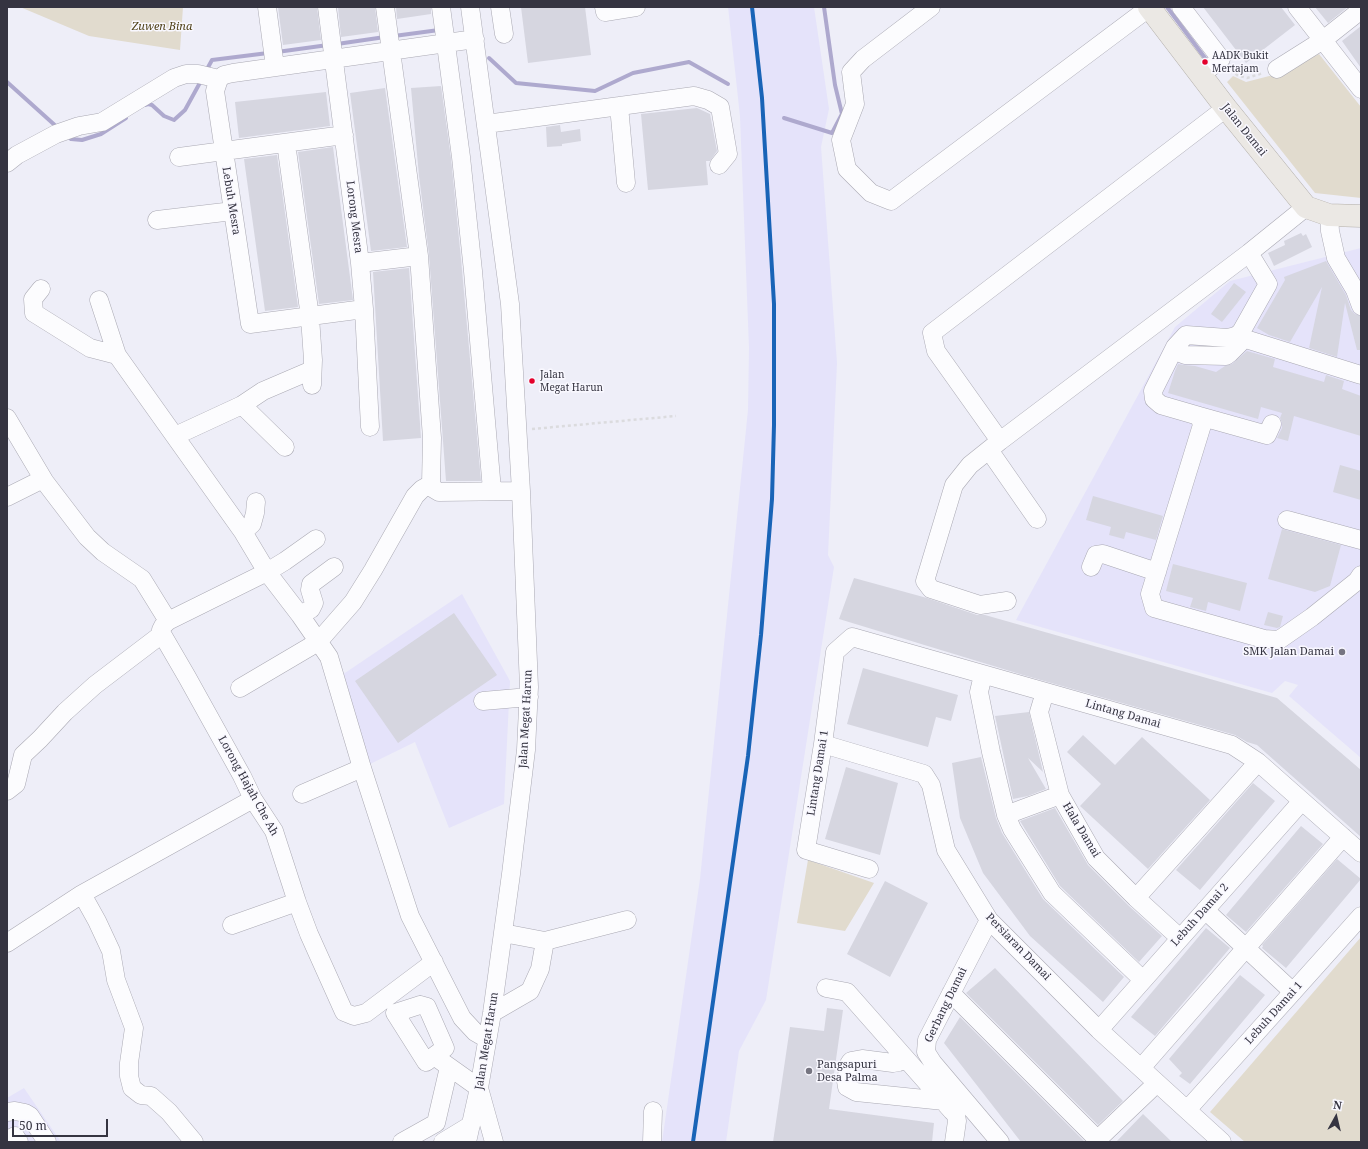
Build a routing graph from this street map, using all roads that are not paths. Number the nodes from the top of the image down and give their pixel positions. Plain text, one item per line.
1 (267, 7) edge
2 (327, 7) edge
3 (386, 7) edge
4 (441, 7) edge
5 (470, 7) edge
6 (500, 7) edge
7 (636, 7) edge
8 (932, 7) edge
9 (1149, 7) edge
10 (1181, 7) edge
11 (1297, 7) edge
12 (605, 9) edge
13 (1361, 10) edge
14 (504, 34) dead end
15 (475, 39) junction
16 (390, 40) junction
17 (1323, 40) junction
18 (446, 43) junction
19 (332, 48) junction
20 (274, 56) junction
21 (1277, 69) road end
22 (1201, 75) junction
23 (209, 76) junction
24 (1359, 83) edge
25 (619, 106) junction
26 (1226, 108) junction
27 (486, 124) junction
28 (344, 135) junction
29 (286, 143) junction
30 (224, 151) junction
31 (178, 157) dead end
32 (7, 163) edge
33 (719, 165) dead end
34 (626, 183) dead end
35 (1306, 208) junction
36 (233, 210) junction
37 (1329, 214) junction
38 (1361, 216) edge
39 (157, 220) dead end
40 (1249, 253) junction
41 (419, 256) junction
42 (360, 263) junction
43 (41, 289) dead end
44 (99, 300) dead end
45 (1361, 306) edge
46 (364, 310) junction
47 (310, 316) junction
48 (1240, 337) junction
49 (117, 355) junction
50 (1361, 375) edge
51 (242, 405) junction
52 (1199, 416) junction
53 (7, 418) edge
54 (1272, 424) dead end
55 (370, 427) dead end
56 (175, 436) junction
57 (995, 445) junction
58 (285, 448) dead end
59 (43, 479) junction
60 (431, 484) junction
61 (492, 490) junction
62 (521, 490) junction
63 (7, 497) edge
64 (256, 502) dead end
65 (1037, 519) dead end
66 (1287, 520) dead end
67 (243, 532) junction
68 (316, 539) dead end
69 (1361, 540) edge
70 (334, 567) dead end
71 (1091, 568) dead end
72 (267, 572) junction
73 (1157, 572) junction
74 (1361, 575) edge
75 (1007, 601) dead end
76 (300, 615) junction
77 (165, 628) junction
78 (852, 637) joint
79 (318, 642) junction
80 (983, 675) junction
81 (240, 688) dead end
82 (1045, 692) junction
83 (529, 697) junction
84 (483, 701) dead end
85 (823, 744) junction
86 (1258, 762) junction
87 (362, 768) junction
88 (7, 791) edge
89 (302, 794) dead end
90 (1060, 795) junction
91 (253, 800) junction
92 (1302, 801) junction
93 (1006, 815) junction
94 (1343, 838) junction
95 (1361, 853) edge
96 (869, 869) dead end
97 (82, 894) junction
98 (1136, 898) junction
99 (297, 902) junction
100 (1205, 910) junction
101 (1361, 916) edge
102 (627, 920) dead end
103 (989, 920) junction
104 (232, 925) dead end
105 (503, 933) junction
106 (1180, 938) junction
107 (545, 941) junction
108 (7, 943) edge
109 (1246, 948) junction
110 (434, 962) junction
111 (1143, 980) junction
112 (826, 988) dead end
113 (1293, 992) junction
114 (951, 993) junction
115 (492, 1013) junction
116 (1099, 1030) junction
117 (487, 1039) junction
118 (434, 1056) dead end
119 (906, 1059) junction
120 (450, 1067) junction
121 (1141, 1068) junction
122 (1158, 1083) junction
123 (479, 1088) junction
124 (944, 1101) junction
125 (1187, 1110) junction
126 (654, 1111) dead end
127 (7, 1112) edge
128 (469, 1134) edge
129 (7, 1140) edge
130 (1097, 1141) edge
131 (19, 1142) edge
132 (47, 1142) edge
133 (194, 1142) edge
134 (402, 1142) edge
135 (443, 1142) edge
136 (494, 1142) edge
137 (652, 1142) edge
138 (954, 1142) edge
139 (1000, 1142) edge
140 (1222, 1142) edge

1 - 20 street
2 - 19 street, Lorong Mesra
3 - 16 street
4 - 18 street
5 - 15 street, Jalan Megat Harun
6 - 14 street
7 - 12 street
8 - 9 street
9 - 22 main road, Jalan Damai
10 - 22 street
11 - 17 street
13 - 17 street
15 - 18 street
15 - 27 street, Jalan Megat Harun
16 - 18 street
16 - 19 street
16 - 41 street
17 - 21 street
17 - 24 street
18 - 61 street
19 - 20 street
19 - 28 street, Lorong Mesra
20 - 23 street
22 - 26 main road, Jalan Damai
23 - 30 street, Lebuh Mesra
23 - 32 street
25 - 27 street
25 - 33 street
25 - 34 street
26 - 35 main road, Jalan Damai
26 - 57 street
27 - 62 street, Jalan Megat Harun
28 - 29 street
28 - 42 street, Lorong Mesra
29 - 30 street
29 - 47 street
30 - 31 street
30 - 36 street, Lebuh Mesra
35 - 37 main road
35 - 40 street
36 - 39 street
36 - 47 street, Lebuh Mesra
37 - 38 main road
37 - 45 street
40 - 48 street
40 - 57 street
41 - 42 street
41 - 60 street
42 - 46 street, Lorong Mesra
43 - 49 street
44 - 49 street
46 - 47 street
46 - 55 street, Lorong Mesra
47 - 51 street
48 - 50 street
48 - 52 street
49 - 56 street
51 - 56 street
51 - 58 street
52 - 54 street
52 - 73 street
53 - 59 street, Lorong Hajah Che Ah
56 - 67 street
57 - 65 street
57 - 75 street
59 - 63 street
59 - 77 street, Lorong Hajah Che Ah
60 - 61 street
60 - 79 street
61 - 62 street
62 - 83 street, Jalan Megat Harun
64 - 67 street
66 - 69 street
67 - 72 street
68 - 72 street
70 - 76 street
71 - 73 street
72 - 76 street
72 - 77 street
73 - 74 street
76 - 79 street
77 - 88 street
77 - 91 street, Lorong Hajah Che Ah
78 - 80 street, Lintang Damai
78 - 85 street, Lintang Damai 1
79 - 81 street
79 - 87 street
80 - 82 street, Lintang Damai
80 - 93 street
82 - 86 street, Lintang Damai
82 - 90 street, Hala Damai
83 - 84 street
83 - 105 street, Jalan Megat Harun
85 - 96 street, Lintang Damai 1
85 - 103 street, Persiaran Damai
86 - 92 street, Lintang Damai
86 - 98 street
87 - 89 street
87 - 110 street
90 - 93 street
90 - 98 street, Hala Damai
91 - 97 street
91 - 99 street, Lorong Hajah Che Ah
92 - 94 street, Lintang Damai
92 - 100 street, Lebuh Damai 2
93 - 111 street
94 - 95 street, Lintang Damai
94 - 109 street
97 - 108 street
97 - 133 street
98 - 106 street, Hala Damai
99 - 104 street
99 - 110 street, Lorong Hajah Che Ah
100 - 106 street, Lebuh Damai 2
100 - 109 street
101 - 113 street, Lebuh Damai 1
102 - 107 street
103 - 114 street, Gerbang Damai
103 - 116 street, Persiaran Damai
105 - 107 street
105 - 115 street, Jalan Megat Harun
106 - 111 street, Lebuh Damai 2
107 - 115 street
109 - 113 street
109 - 121 street
110 - 117 street
111 - 116 street, Lebuh Damai 2
112 - 119 street
113 - 125 street, Lebuh Damai 1
114 - 130 street
114 - 139 street, Gerbang Damai
115 - 117 street, Jalan Megat Harun
116 - 121 street, Persiaran Damai
117 - 123 street, Jalan Megat Harun
118 - 120 street
119 - 124 street
119 - 124 street
120 - 123 street
120 - 134 street
121 - 122 street, Persiaran Damai
122 - 125 street, Persiaran Damai
122 - 130 street
123 - 128 street, Jalan Megat Harun
123 - 136 street
124 - 138 street
125 - 140 street, Persiaran Damai
126 - 137 street
127 - 132 street
128 - 135 street
129 - 131 street

